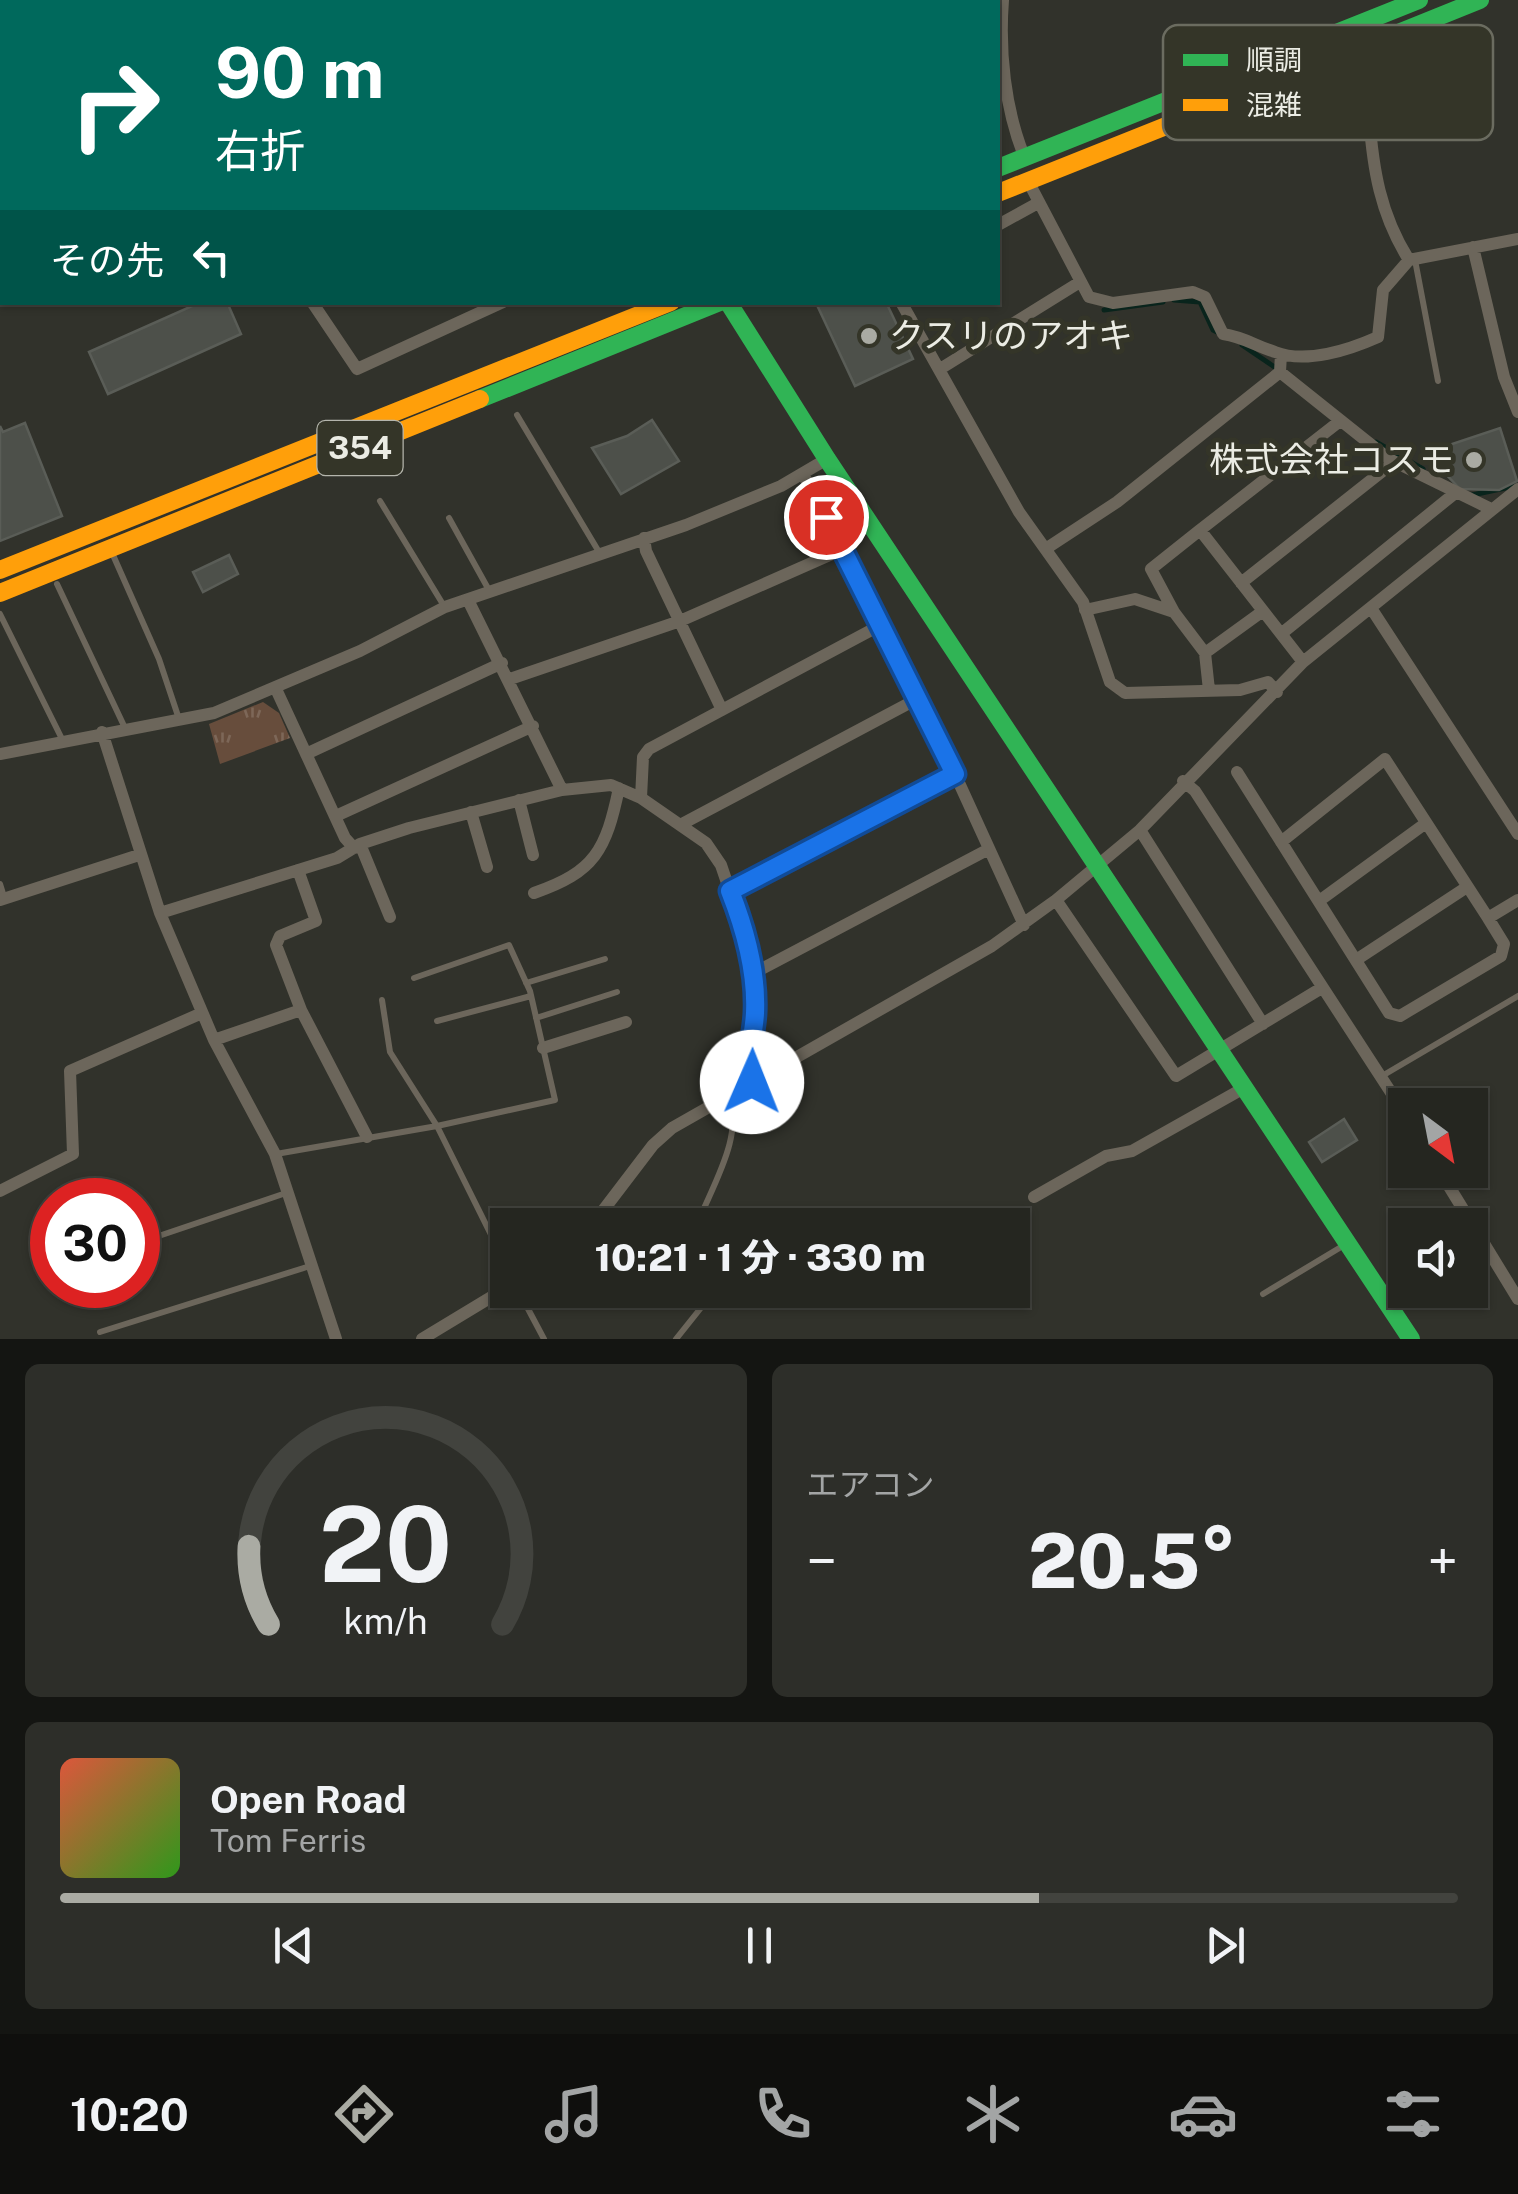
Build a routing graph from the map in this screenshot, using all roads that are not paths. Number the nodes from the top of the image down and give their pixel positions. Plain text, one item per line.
1 (1418, 0) edge
2 (1480, 0) edge
3 (1355, 25) edge
4 (1415, 25) edge
5 (1000, 46) edge
6 (1163, 101) edge
7 (1003, 102) edge
8 (1163, 126) edge
9 (1372, 140) edge
10 (1024, 156) junction
11 (1000, 167) edge
12 (1028, 180) junction
13 (1000, 191) edge
14 (1038, 202) junction
15 (1000, 224) edge
16 (1518, 238) edge
17 (1472, 248) junction
18 (1412, 259) junction
19 (1080, 282) junction
20 (314, 305) edge
21 (496, 305) edge
22 (663, 305) edge
23 (713, 305) edge
24 (730, 305) edge
25 (903, 305) edge
26 (1281, 354) junction
27 (940, 369) junction
28 (1280, 372) junction
29 (1438, 381) dead end
30 (1518, 412) edge
31 (518, 415) dead end
32 (1340, 421) junction
33 (827, 459) junction
34 (1394, 462) junction
35 (803, 474) junction
36 (1518, 488) edge
37 (1454, 494) junction
38 (380, 501) dead end
39 (1489, 508) junction
40 (449, 518) dead end
41 (1200, 530) junction
42 (644, 538) junction
43 (1047, 548) junction
44 (110, 549) junction
45 (842, 550) junction
46 (599, 552) junction
47 (0, 570) edge
48 (1241, 582) junction
49 (58, 584) dead end
50 (0, 593) edge
51 (490, 593) junction
52 (468, 600) junction
53 (444, 607) junction
54 (1371, 608) junction
55 (1085, 610) junction
56 (1263, 611) junction
57 (1174, 612) junction
58 (0, 614) edge
59 (680, 621) junction
60 (878, 626) junction
61 (1281, 634) junction
62 (1205, 653) junction
63 (1303, 662) junction
64 (502, 663) junction
65 (510, 679) junction
66 (276, 689) junction
67 (1209, 690) junction
68 (1277, 692) junction
69 (917, 698) junction
70 (722, 710) junction
71 (179, 720) junction
72 (533, 726) junction
73 (125, 729) junction
74 (102, 732) junction
75 (62, 740) junction
76 (0, 754) edge
77 (306, 754) junction
78 (1236, 772) dead end
79 (955, 774) junction
80 (1184, 781) junction
81 (619, 788) junction
82 (562, 790) junction
83 (640, 798) junction
84 (519, 800) junction
85 (471, 812) junction
86 (338, 815) junction
87 (1426, 823) junction
88 (1515, 824) edge
89 (680, 825) junction
90 (1140, 830) junction
91 (1281, 842) junction
92 (357, 846) junction
93 (989, 849) junction
94 (139, 855) junction
95 (534, 855) dead end
96 (1098, 866) junction
97 (487, 867) dead end
98 (298, 870) junction
99 (1467, 887) junction
100 (730, 891) junction
101 (534, 892) dead end
102 (2, 894) edge
103 (1056, 900) junction
104 (1518, 900) edge
105 (1318, 902) junction
106 (160, 914) junction
107 (390, 918) dead end
108 (1488, 918) junction
109 (1024, 925) junction
110 (604, 959) dead end
111 (1356, 960) junction
112 (752, 974) junction
113 (414, 978) dead end
114 (526, 983) junction
115 (1320, 989) junction
116 (617, 992) dead end
117 (531, 996) junction
118 (1518, 996) edge
119 (382, 1000) dead end
120 (301, 1010) junction
121 (202, 1013) junction
122 (536, 1018) junction
123 (437, 1021) dead end
124 (626, 1022) dead end
125 (1263, 1024) junction
126 (214, 1040) junction
127 (543, 1048) junction
128 (1219, 1050) junction
129 (1382, 1076) junction
130 (752, 1082) junction
131 (1244, 1088) junction
132 (1389, 1088) edge
133 (726, 1096) junction
134 (437, 1126) junction
135 (367, 1137) junction
136 (276, 1154) junction
137 (1450, 1188) edge
138 (0, 1191) edge
139 (288, 1193) junction
140 (1034, 1197) dead end
141 (605, 1208) edge
142 (704, 1208) edge
143 (490, 1233) edge
144 (160, 1236) edge
145 (1347, 1243) junction
146 (310, 1266) junction
147 (1263, 1294) dead end
148 (490, 1298) edge
149 (1518, 1298) edge
150 (528, 1308) edge
151 (701, 1308) edge
152 (100, 1332) dead end
153 (336, 1339) edge
154 (422, 1339) edge
155 (544, 1339) edge
156 (676, 1339) edge
157 (1410, 1339) edge

1 - 3 main road
2 - 4 main road
5 - 7 street
6 - 10 main road
7 - 10 street
8 - 12 main road
9 - 18 street
10 - 11 main road
12 - 13 main road
12 - 14 street
14 - 15 street
14 - 19 street
16 - 17 street
17 - 18 street
17 - 30 street
18 - 26 street
18 - 29 lane
19 - 26 street
19 - 27 street
20 - 21 street
22 - 47 main road, 354
23 - 44 main road, 354
24 - 33 main road
25 - 27 street
26 - 28 street
27 - 43 street
28 - 32 street
28 - 43 street
31 - 46 lane
32 - 34 street
32 - 41 street
33 - 35 street
33 - 96 main road
34 - 37 street
34 - 48 street
35 - 42 street
35 - 45 street
36 - 39 street
37 - 39 street
37 - 61 street
38 - 53 lane
39 - 54 street
40 - 51 lane
41 - 48 street
41 - 57 street
42 - 46 street
42 - 59 street
43 - 55 street
44 - 50 main road, 354
44 - 71 lane
45 - 59 street
45 - 60 street
46 - 51 street
48 - 56 street
49 - 73 lane
51 - 52 street
52 - 53 street
52 - 64 street
53 - 66 street
54 - 63 street
54 - 88 street
55 - 57 street
55 - 67 street
56 - 61 street
56 - 62 street
57 - 62 street
58 - 75 lane
59 - 65 street
59 - 70 street
60 - 69 street
60 - 70 street
61 - 63 street
62 - 67 street
63 - 68 street
64 - 65 street
64 - 77 street
65 - 72 street
66 - 71 street
66 - 77 street
67 - 68 street
68 - 80 street
69 - 79 street
69 - 89 street
70 - 83 street
71 - 73 street
72 - 82 street
72 - 86 street
73 - 74 street
74 - 75 street
74 - 94 street
75 - 76 street
77 - 86 street
78 - 91 street
79 - 93 street
79 - 100 street
80 - 90 street
80 - 115 street
81 - 82 street
81 - 83 street
81 - 101 street
82 - 84 street
83 - 89 street
84 - 85 street
84 - 95 street
85 - 92 street
85 - 97 street
86 - 92 street
87 - 91 street
87 - 99 street
87 - 105 street
89 - 100 street
90 - 96 street
90 - 125 street
91 - 105 street
92 - 98 street
92 - 107 street
93 - 109 street
93 - 112 street
94 - 102 street
94 - 106 street
96 - 103 street
96 - 128 main road
98 - 106 street
98 - 120 street
99 - 108 street
99 - 111 street
100 - 112 street
103 - 109 street
103 - 128 street
104 - 108 street
105 - 111 street
106 - 121 street
108 - 111 street
109 - 130 street
110 - 114 lane
112 - 130 street
113 - 114 lane
114 - 117 lane
115 - 125 street
115 - 129 street
116 - 122 lane
117 - 122 lane
117 - 123 lane
118 - 129 lane
119 - 134 lane
120 - 126 street
120 - 135 street
121 - 126 street
121 - 138 street
122 - 127 lane
124 - 127 street
125 - 128 street
126 - 136 street
127 - 134 lane
128 - 131 main road
129 - 132 street
130 - 133 street
131 - 140 street
131 - 145 main road
133 - 141 street
133 - 142 lane
134 - 135 lane
134 - 143 lane
135 - 136 lane
136 - 139 street
137 - 149 street
139 - 144 lane
139 - 146 street
145 - 147 lane
145 - 157 main road
146 - 152 lane
146 - 153 street
148 - 154 street
150 - 155 lane
151 - 156 lane

